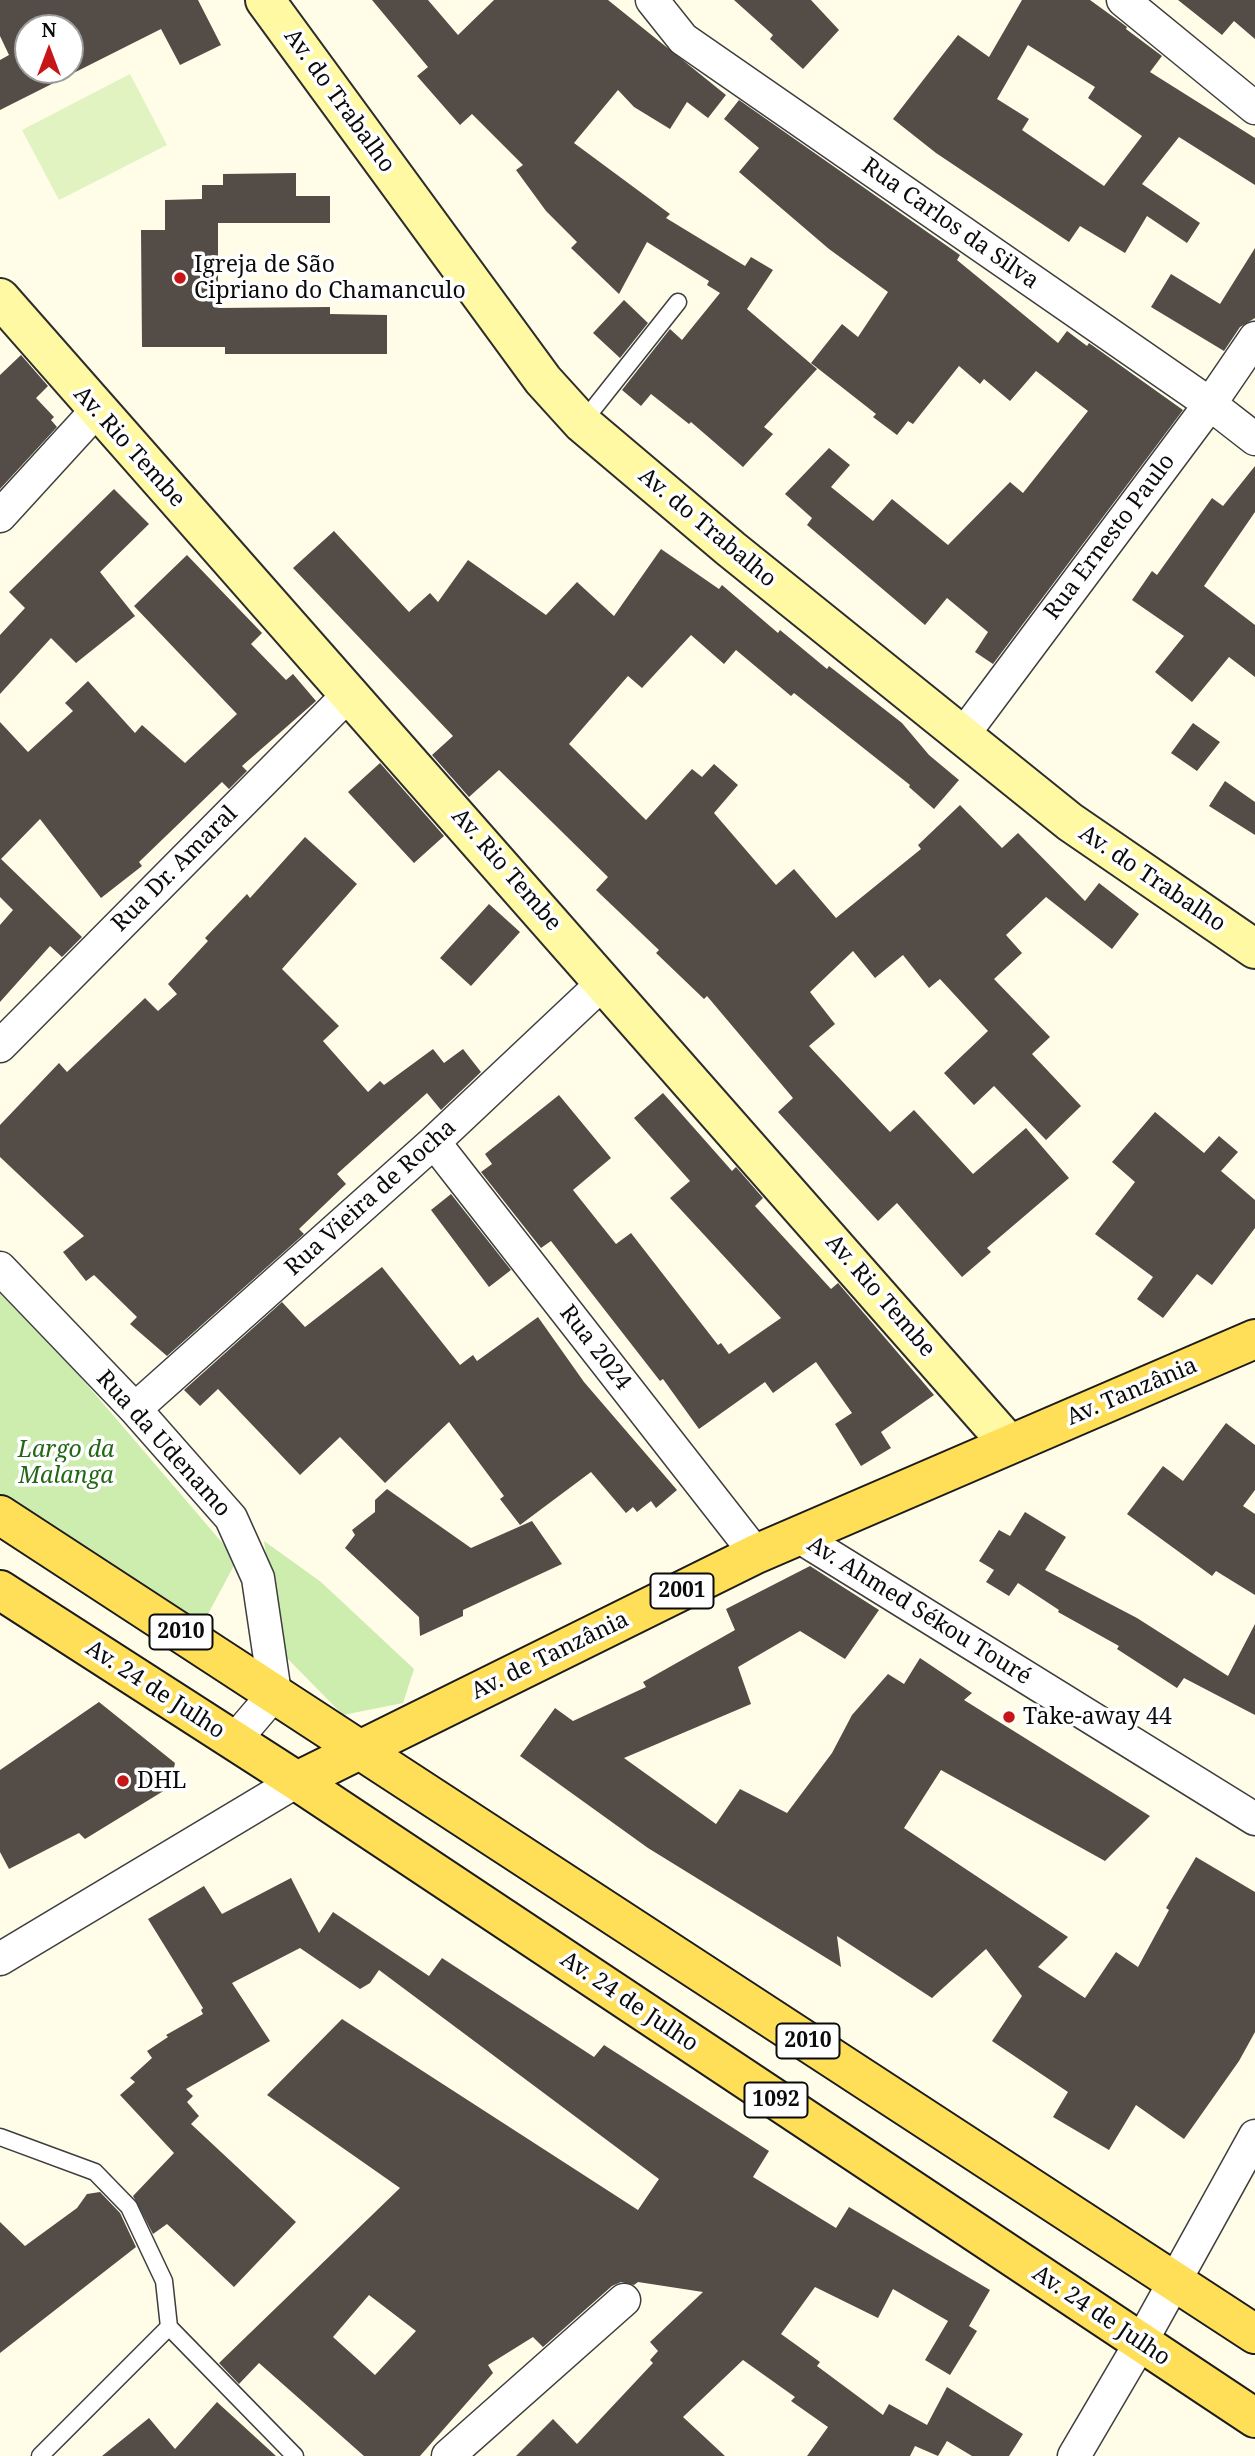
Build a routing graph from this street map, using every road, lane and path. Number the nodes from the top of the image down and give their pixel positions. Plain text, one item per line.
1 (265, 0) edge
2 (652, 0) edge
3 (1123, 0) edge
4 (1255, 108) edge
5 (0, 298) edge
6 (678, 302) dead end
7 (1255, 338) edge
8 (1210, 404) junction
9 (96, 411) junction
10 (582, 423) junction
11 (1255, 439) edge
12 (0, 516) edge
13 (350, 693) junction
14 (963, 735) junction
15 (1255, 949) edge
16 (604, 982) junction
17 (0, 1046) edge
18 (434, 1142) junction
19 (0, 1268) edge
20 (1255, 1339) edge
21 (135, 1409) junction
22 (1009, 1444) junction
23 (0, 1515) edge
24 (798, 1536) junction
25 (756, 1554) junction
26 (0, 1590) edge
27 (275, 1693) junction
28 (234, 1741) junction
29 (360, 1750) junction
30 (297, 1781) junction
31 (1255, 1819) edge
32 (0, 1959) edge
33 (1255, 2136) edge
34 (0, 2137) edge
35 (1175, 2281) junction
36 (624, 2300) dead end
37 (169, 2327) junction
38 (1255, 2334) edge
39 (1141, 2342) junction
40 (1255, 2418) edge
41 (40, 2456) edge
42 (295, 2456) edge
43 (448, 2456) edge
44 (1074, 2456) edge

1 - 10 main road, Av. do Trabalho
2 - 8 street, Rua Carlos da Silva
3 - 4 street
5 - 9 main road, Av. Rio Tembe
6 - 10 lane
7 - 8 street, Rua Ernesto Paulo
8 - 11 street, Rua Carlos da Silva
8 - 14 street, Rua Ernesto Paulo
9 - 12 street
9 - 13 main road, Av. Rio Tembe
10 - 14 main road, Av. do Trabalho
13 - 16 main road, Av. Rio Tembe
13 - 17 street, Rua Dr. Amaral
14 - 15 main road, Av. do Trabalho
16 - 18 street, Rua Vieira de Rocha
16 - 22 main road, Av. Rio Tembe
18 - 21 street, Rua Vieira de Rocha
18 - 25 street, Rua 2024
19 - 21 street, Rua da Udenamo
20 - 22 main road, Av. Tanzânia / 2001
21 - 27 street, Rua da Udenamo
22 - 24 main road, Av. de Tanzânia / 2001
23 - 27 main road, 2010
24 - 25 main road, Av. de Tanzânia / 2001
24 - 31 street, Av. Ahmed Sékou Touré
25 - 29 main road, Av. de Tanzânia / 2001
26 - 28 main road, Av. 24 de Julho / 2010
27 - 28 street
27 - 29 main road, 2010
28 - 30 main road, Av. 24 de Julho / 2010
29 - 30 main road, Av. de Tanzânia
29 - 35 main road, 2010
30 - 32 street
30 - 39 main road, Av. 24 de Julho / 1092
33 - 35 street
34 - 37 lane
35 - 38 main road, 2010
35 - 39 street
36 - 43 street
37 - 41 lane
37 - 42 lane
39 - 40 main road, Av. 24 de Julho / 1092
39 - 44 street

